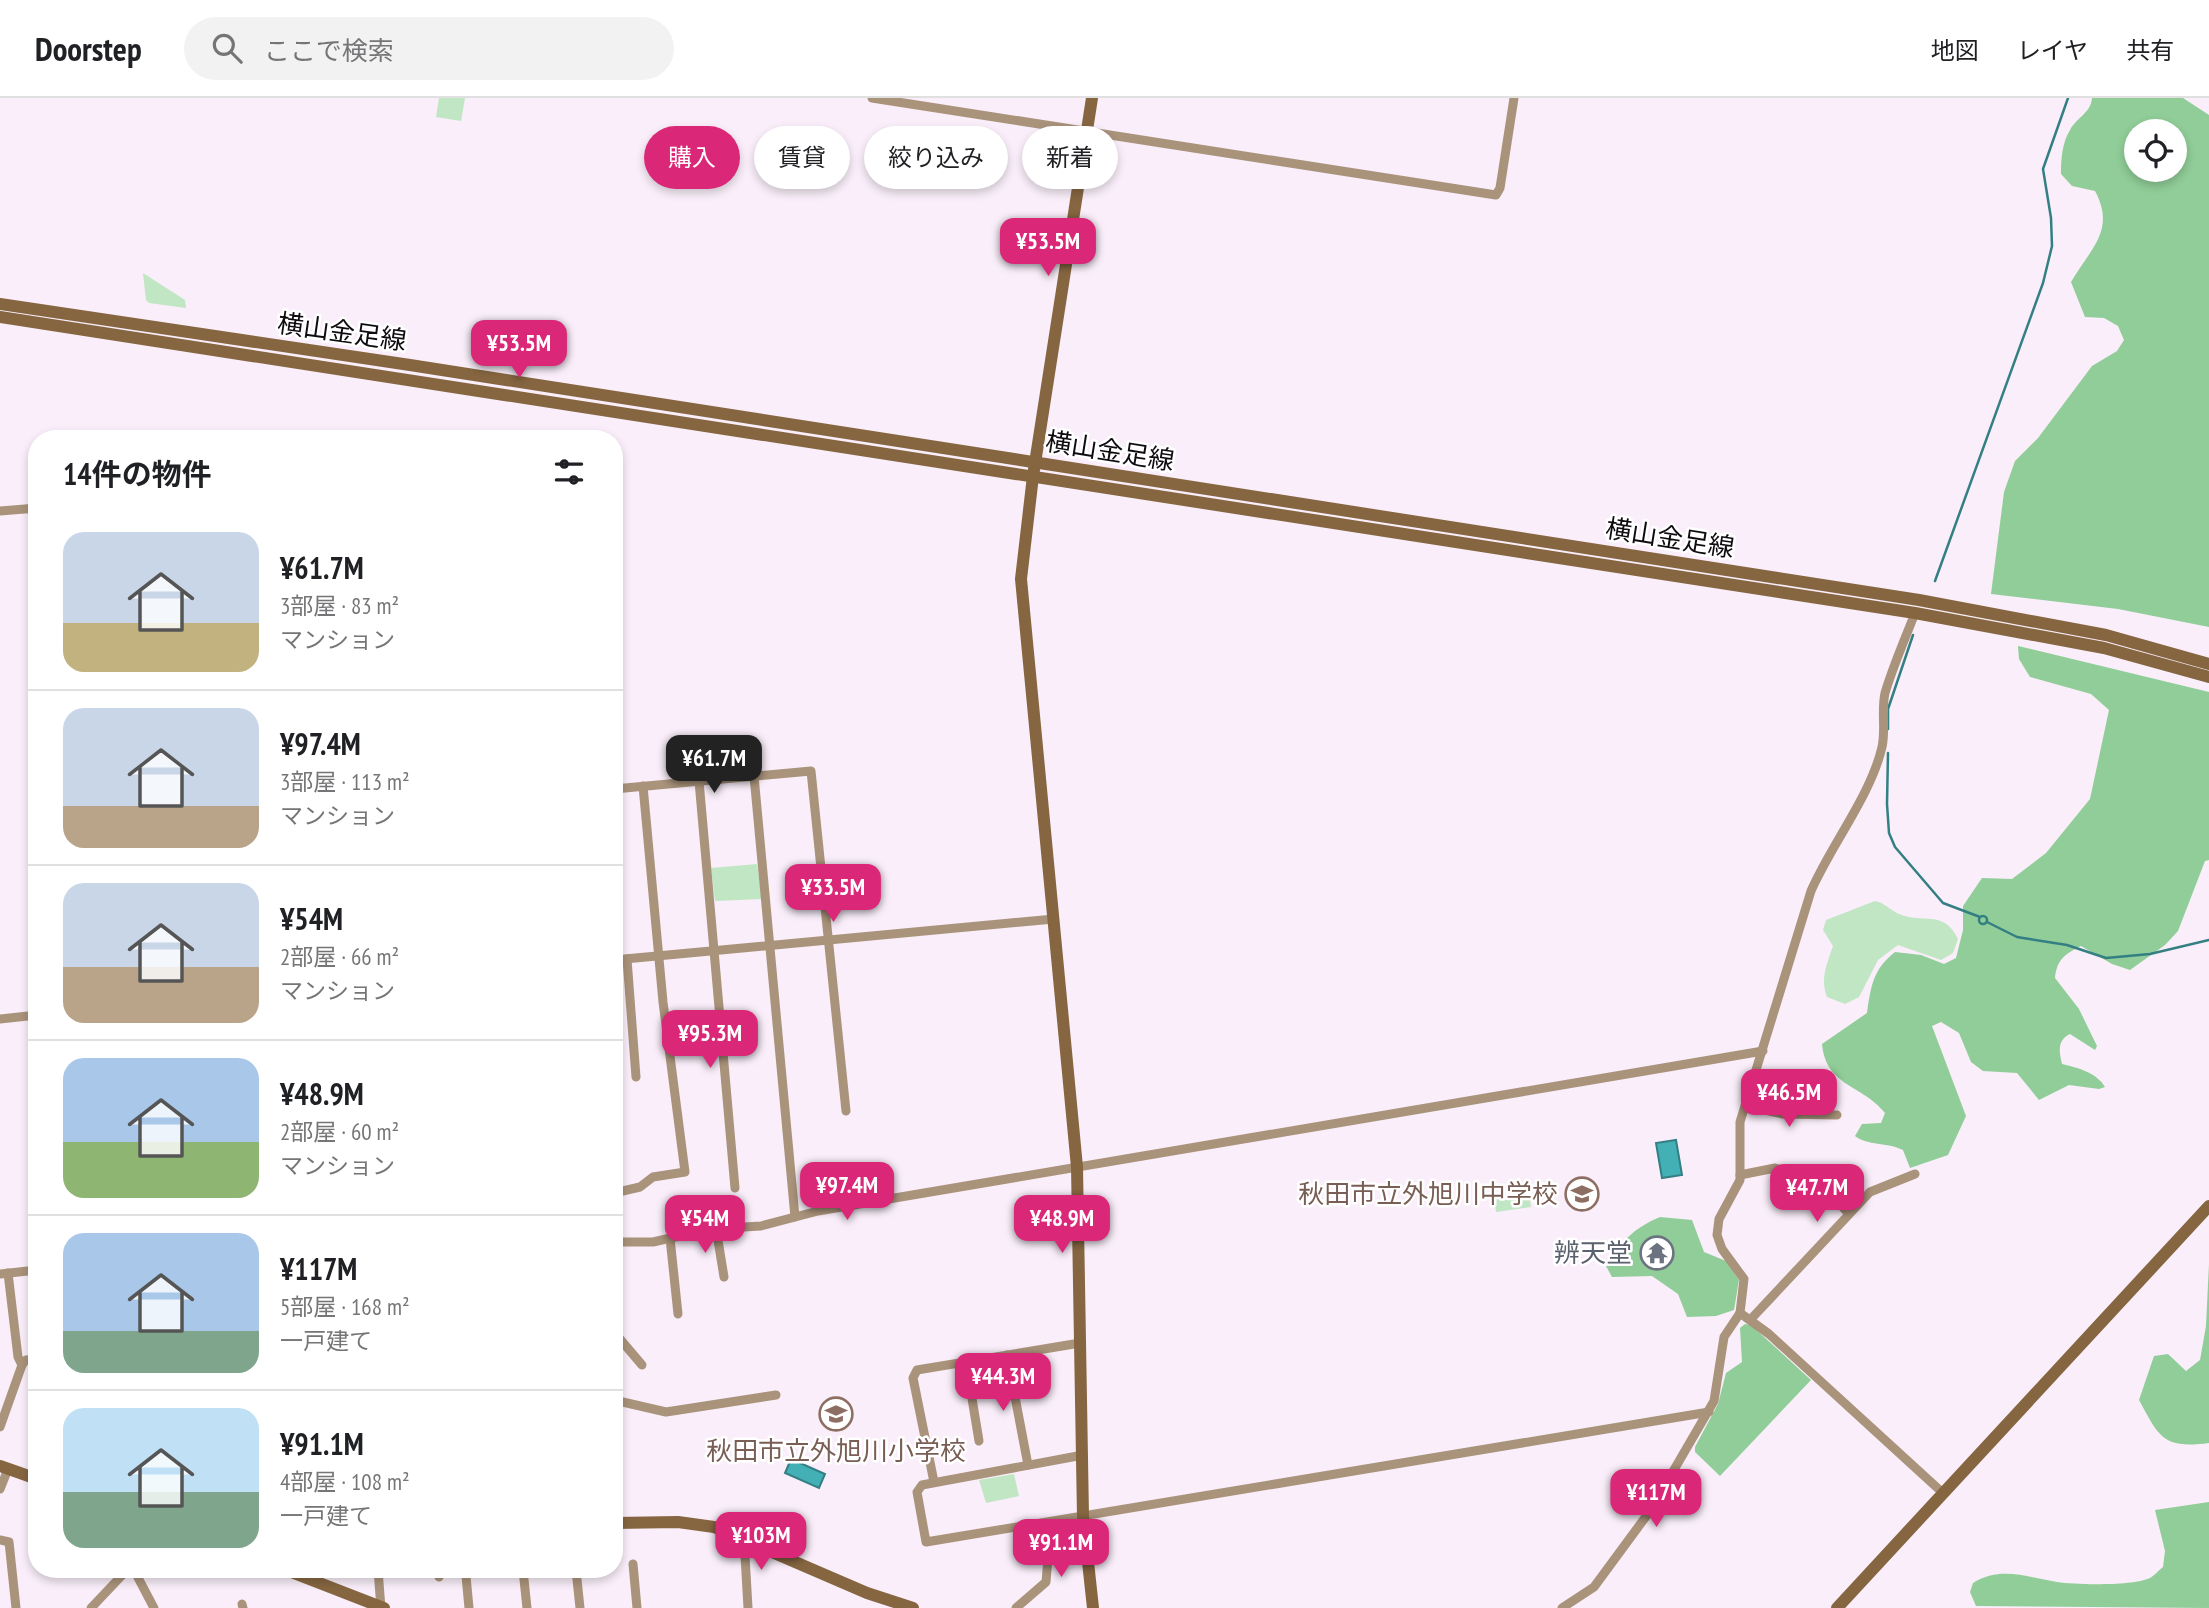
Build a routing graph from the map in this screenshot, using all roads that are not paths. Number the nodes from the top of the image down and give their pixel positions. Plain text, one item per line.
1 (872, 98) edge
2 (1092, 98) edge
3 (1514, 98) edge
4 (1054, 126) edge
5 (1088, 126) edge
6 (1118, 136) edge
7 (1078, 189) edge
8 (0, 304) edge
9 (0, 317) edge
10 (1036, 462) junction
11 (1033, 476) junction
12 (28, 509) edge
13 (0, 512) edge
14 (1915, 612) junction
15 (2209, 664) edge
16 (2209, 677) edge
17 (754, 776) junction
18 (699, 781) junction
19 (643, 786) junction
20 (623, 788) edge
21 (1054, 919) junction
22 (828, 939) junction
23 (770, 945) junction
24 (715, 950) junction
25 (661, 956) junction
26 (623, 959) edge
27 (627, 959) junction
28 (28, 1016) edge
29 (0, 1019) edge
30 (1763, 1051) junction
31 (636, 1077) dead end
32 (1746, 1106) junction
33 (846, 1111) dead end
34 (1837, 1115) dead end
35 (1077, 1167) junction
36 (1915, 1174) dead end
37 (1740, 1175) junction
38 (735, 1188) dead end
39 (623, 1191) edge
40 (2209, 1206) edge
41 (1848, 1213) junction
42 (795, 1217) junction
43 (716, 1228) junction
44 (670, 1238) junction
45 (623, 1242) edge
46 (28, 1271) edge
47 (4, 1274) edge
48 (724, 1277) dead end
49 (1740, 1313) junction
50 (678, 1314) dead end
51 (1751, 1319) junction
52 (623, 1343) edge
53 (1080, 1343) junction
54 (1007, 1355) junction
55 (28, 1360) edge
56 (966, 1362) junction
57 (22, 1365) junction
58 (642, 1365) dead end
59 (776, 1395) dead end
60 (623, 1402) edge
61 (1709, 1412) junction
62 (0, 1427) edge
63 (979, 1441) dead end
64 (1083, 1455) junction
65 (1028, 1465) junction
66 (4, 1467) edge
67 (28, 1476) edge
68 (934, 1482) junction
69 (0, 1489) edge
70 (1944, 1494) junction
71 (1084, 1519) junction
72 (623, 1523) edge
73 (744, 1538) junction
74 (0, 1540) edge
75 (632, 1564) dead end
76 (119, 1578) edge
77 (138, 1578) edge
78 (306, 1578) edge
79 (379, 1578) edge
80 (466, 1578) edge
81 (524, 1578) edge
82 (577, 1578) edge
83 (16, 1608) edge
84 (90, 1608) edge
85 (154, 1608) edge
86 (382, 1608) edge
87 (469, 1608) edge
88 (527, 1608) edge
89 (580, 1608) edge
90 (637, 1608) edge
91 (748, 1608) edge
92 (914, 1608) edge
93 (1016, 1608) edge
94 (1093, 1608) edge
95 (1562, 1608) edge
96 (1838, 1608) edge

1 - 4 street
2 - 5 street
3 - 6 street
7 - 10 street
8 - 10 street, 横山金足線
9 - 11 street, 横山金足線
10 - 11 street
10 - 15 street, 横山金足線
11 - 14 street, 横山金足線
11 - 21 street
12 - 13 street
14 - 16 street, 横山金足線
14 - 30 street
17 - 18 street
17 - 22 street
17 - 23 street
18 - 19 street
18 - 24 street
19 - 20 street
19 - 25 street
21 - 22 street
21 - 35 street
22 - 23 street
22 - 33 street
23 - 24 street
23 - 42 street
24 - 25 street
24 - 38 street
25 - 27 street
25 - 39 street
26 - 27 street
27 - 31 street
28 - 29 street
30 - 32 street
30 - 35 street
32 - 34 street
32 - 37 street
35 - 42 street
35 - 53 street
36 - 41 street
37 - 41 street
37 - 49 street
40 - 70 street
41 - 51 street
42 - 43 street
43 - 44 street
43 - 48 street
44 - 45 street
44 - 50 street
46 - 47 street
47 - 57 street
49 - 51 street
49 - 61 street
51 - 70 street
52 - 58 street
53 - 54 street
53 - 64 street
54 - 56 street
54 - 65 street
55 - 57 street
56 - 63 street
56 - 68 street
57 - 62 street
59 - 60 street
61 - 71 street
61 - 95 street
64 - 65 street
64 - 71 street
65 - 68 street
66 - 67 street
66 - 69 street
68 - 71 street
70 - 96 street
71 - 93 street
71 - 94 street
72 - 73 street
73 - 91 street
73 - 92 street
74 - 83 street
75 - 90 street
76 - 84 street
77 - 85 street
78 - 86 street
79 - 86 street
80 - 87 street
81 - 88 street
82 - 89 street

